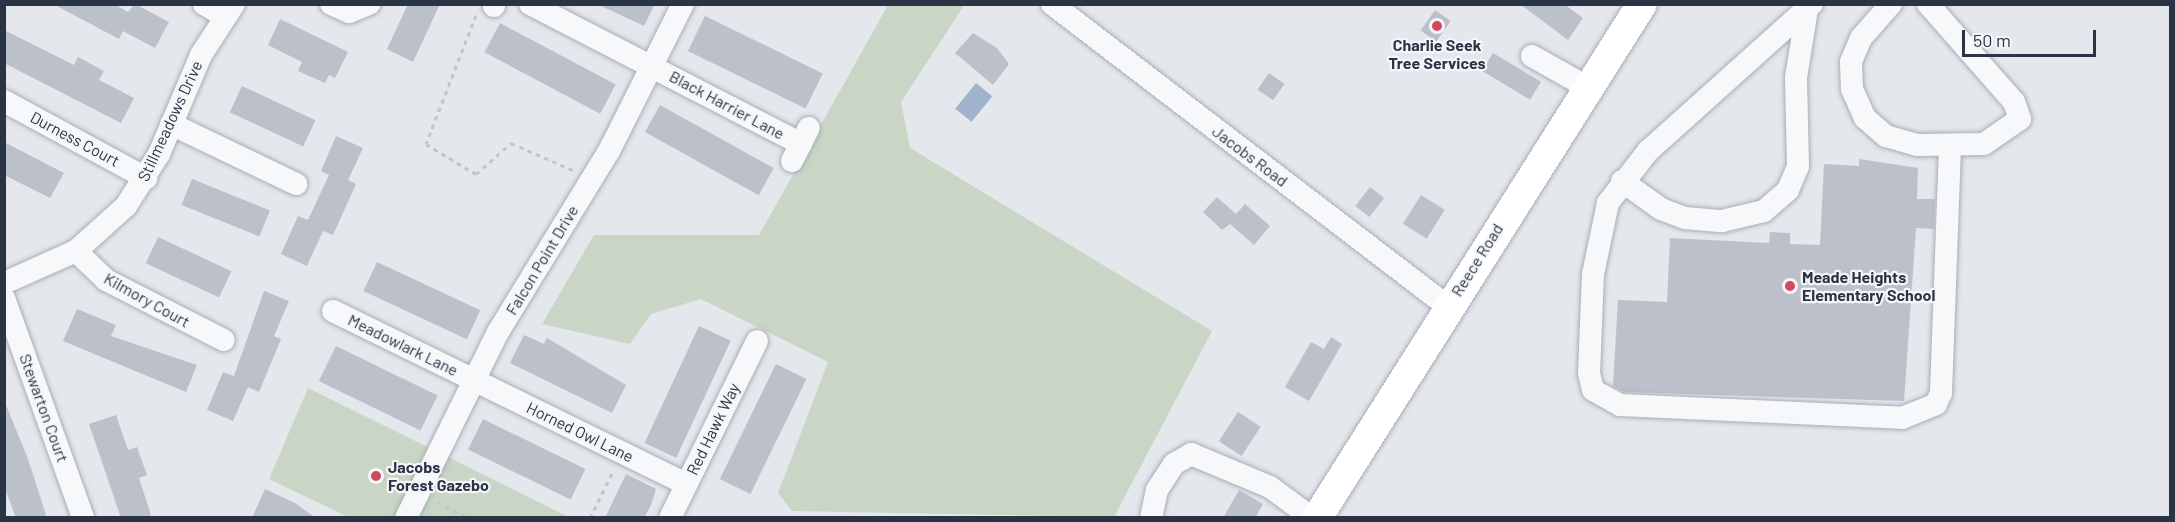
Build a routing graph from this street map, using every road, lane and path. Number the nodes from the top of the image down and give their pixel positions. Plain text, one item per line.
1 (331, 4) edge
2 (369, 4) edge
3 (530, 4) edge
4 (683, 4) edge
5 (1052, 4) edge
6 (1642, 4) edge
7 (1891, 4) edge
8 (1928, 4) edge
9 (489, 5) edge
10 (1809, 7) edge
11 (220, 8) edge
12 (1532, 56) dead end
13 (653, 66) junction
14 (1587, 87) junction
15 (4, 101) edge
16 (171, 124) junction
17 (800, 144) dead end
18 (1950, 148) junction
19 (575, 171) dead end
20 (146, 178) junction
21 (1622, 181) junction
22 (296, 184) dead end
23 (76, 251) junction
24 (4, 283) edge
25 (4, 298) edge
26 (1448, 307) junction
27 (333, 311) dead end
28 (224, 340) dead end
29 (757, 341) dead end
30 (474, 380) junction
31 (617, 463) dead end
32 (383, 478) dead end
33 (686, 484) junction
34 (401, 487) dead end
35 (435, 501) dead end
36 (83, 518) edge
37 (406, 518) edge
38 (468, 518) edge
39 (590, 518) edge
40 (670, 518) edge
41 (1151, 518) edge
42 (1315, 518) edge

1 - 2 street
3 - 13 street, Black Harrier Lane
4 - 13 street, Falcon Point Drive
5 - 26 street, Jacobs Road
6 - 14 main road, Reece Road
7 - 18 street
8 - 18 street
9 - 19 path
10 - 21 street
10 - 21 street
11 - 16 street, Stillmeadows Drive
12 - 14 street
13 - 17 street, Black Harrier Lane
13 - 30 street, Falcon Point Drive
14 - 26 main road, Reece Road
15 - 20 street, Durness Court
16 - 20 street, Stillmeadows Drive
16 - 22 street
18 - 21 street
20 - 23 street, Stillmeadows Drive
23 - 24 street, Stillmeadows Drive
23 - 28 street, Kilmory Court
25 - 36 street, Stewarton Court
26 - 42 main road, Reece Road
27 - 30 street, Meadowlark Lane
29 - 33 street, Red Hawk Way
30 - 33 street, Horned Owl Lane
30 - 37 street, Falcon Point Drive
31 - 39 path
32 - 34 path
33 - 40 street, Red Hawk Way
35 - 38 path
41 - 42 street

